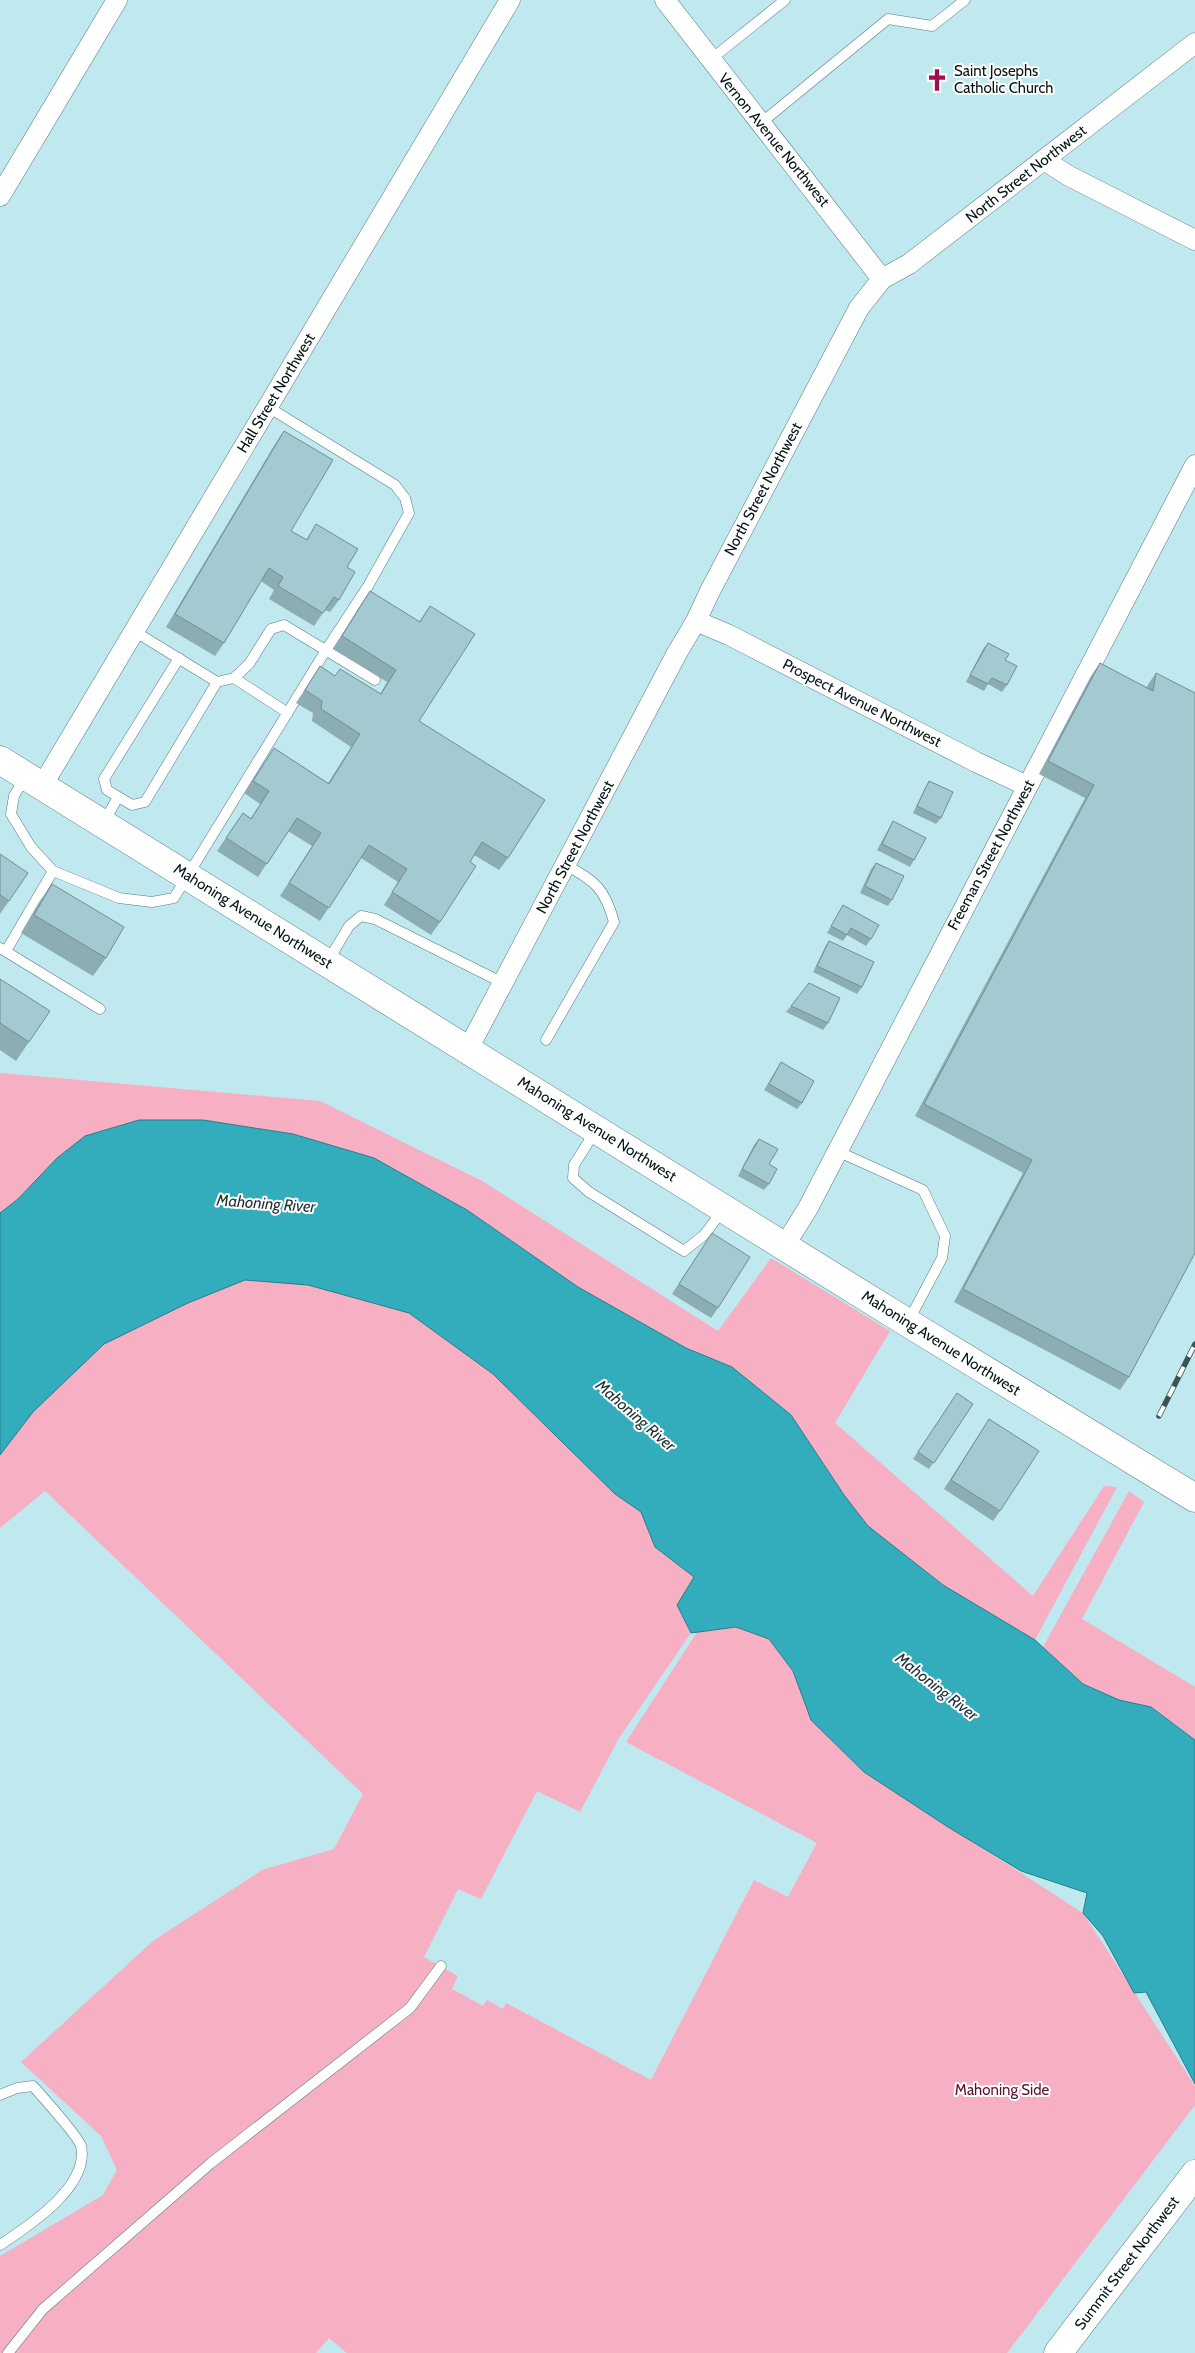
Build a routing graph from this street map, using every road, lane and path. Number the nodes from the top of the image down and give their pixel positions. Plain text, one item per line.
1 (117, 0) edge
2 (510, 0) edge
3 (665, 0) edge
4 (786, 0) edge
5 (965, 0) edge
6 (1195, 43) edge
7 (710, 60) junction
8 (760, 123) junction
9 (1044, 160) junction
10 (0, 196) edge
11 (1195, 240) edge
12 (882, 279) junction
13 (268, 407) junction
14 (1195, 465) edge
15 (696, 621) junction
16 (134, 631) junction
17 (326, 650) junction
18 (179, 658) junction
19 (234, 678) junction
20 (375, 680) dead end
21 (217, 682) junction
22 (288, 712) junction
23 (0, 760) edge
24 (34, 781) junction
25 (1027, 786) junction
26 (118, 797) junction
27 (103, 824) junction
28 (566, 865) junction
29 (53, 872) junction
30 (189, 876) junction
31 (3, 949) edge
32 (327, 962) junction
33 (503, 983) junction
34 (100, 1009) dead end
35 (546, 1040) dead end
36 (468, 1050) junction
37 (596, 1129) junction
38 (837, 1151) junction
39 (725, 1208) junction
40 (785, 1245) junction
41 (908, 1323) junction
42 (1195, 1498) edge
43 (441, 1966) dead end
44 (0, 2095) edge
45 (1195, 2174) edge
46 (0, 2245) edge
47 (8, 2353) edge
48 (1058, 2353) edge

1 - 10 street
2 - 13 street, Hall Street Northwest
3 - 7 street, Vernon Avenue Northwest
4 - 7 lane
5 - 8 lane
6 - 9 street, North Street Northwest
7 - 8 street, Vernon Avenue Northwest
8 - 12 street, Vernon Avenue Northwest
9 - 11 street
9 - 12 street, North Street Northwest
12 - 15 street, North Street Northwest
13 - 16 street, Hall Street Northwest
13 - 17 lane
14 - 25 street, Freeman Street Northwest
15 - 25 street, Prospect Avenue Northwest
15 - 28 street, North Street Northwest
16 - 18 lane
16 - 24 street, Hall Street Northwest
17 - 19 lane
17 - 20 lane
17 - 22 lane
18 - 21 lane
18 - 26 lane
19 - 21 lane
19 - 22 lane
21 - 26 lane
22 - 30 lane
23 - 24 main road, Mahoning Avenue Northwest
24 - 27 main road, Mahoning Avenue Northwest
24 - 29 lane
25 - 38 street, Freeman Street Northwest
26 - 27 lane
27 - 30 main road, Mahoning Avenue Northwest
28 - 33 street, North Street Northwest
28 - 35 lane
29 - 30 lane
29 - 31 lane
30 - 32 main road, Mahoning Avenue Northwest
31 - 34 lane
32 - 33 lane
32 - 36 main road, Mahoning Avenue Northwest
33 - 36 street, North Street Northwest
36 - 37 main road, Mahoning Avenue Northwest
37 - 39 main road, Mahoning Avenue Northwest
37 - 39 lane
38 - 40 street, Freeman Street Northwest
38 - 41 lane
39 - 40 main road, Mahoning Avenue Northwest
40 - 41 main road, Mahoning Avenue Northwest
41 - 42 main road, Mahoning Avenue Northwest
43 - 47 lane
44 - 46 lane
45 - 48 main road, Summit Street Northwest

